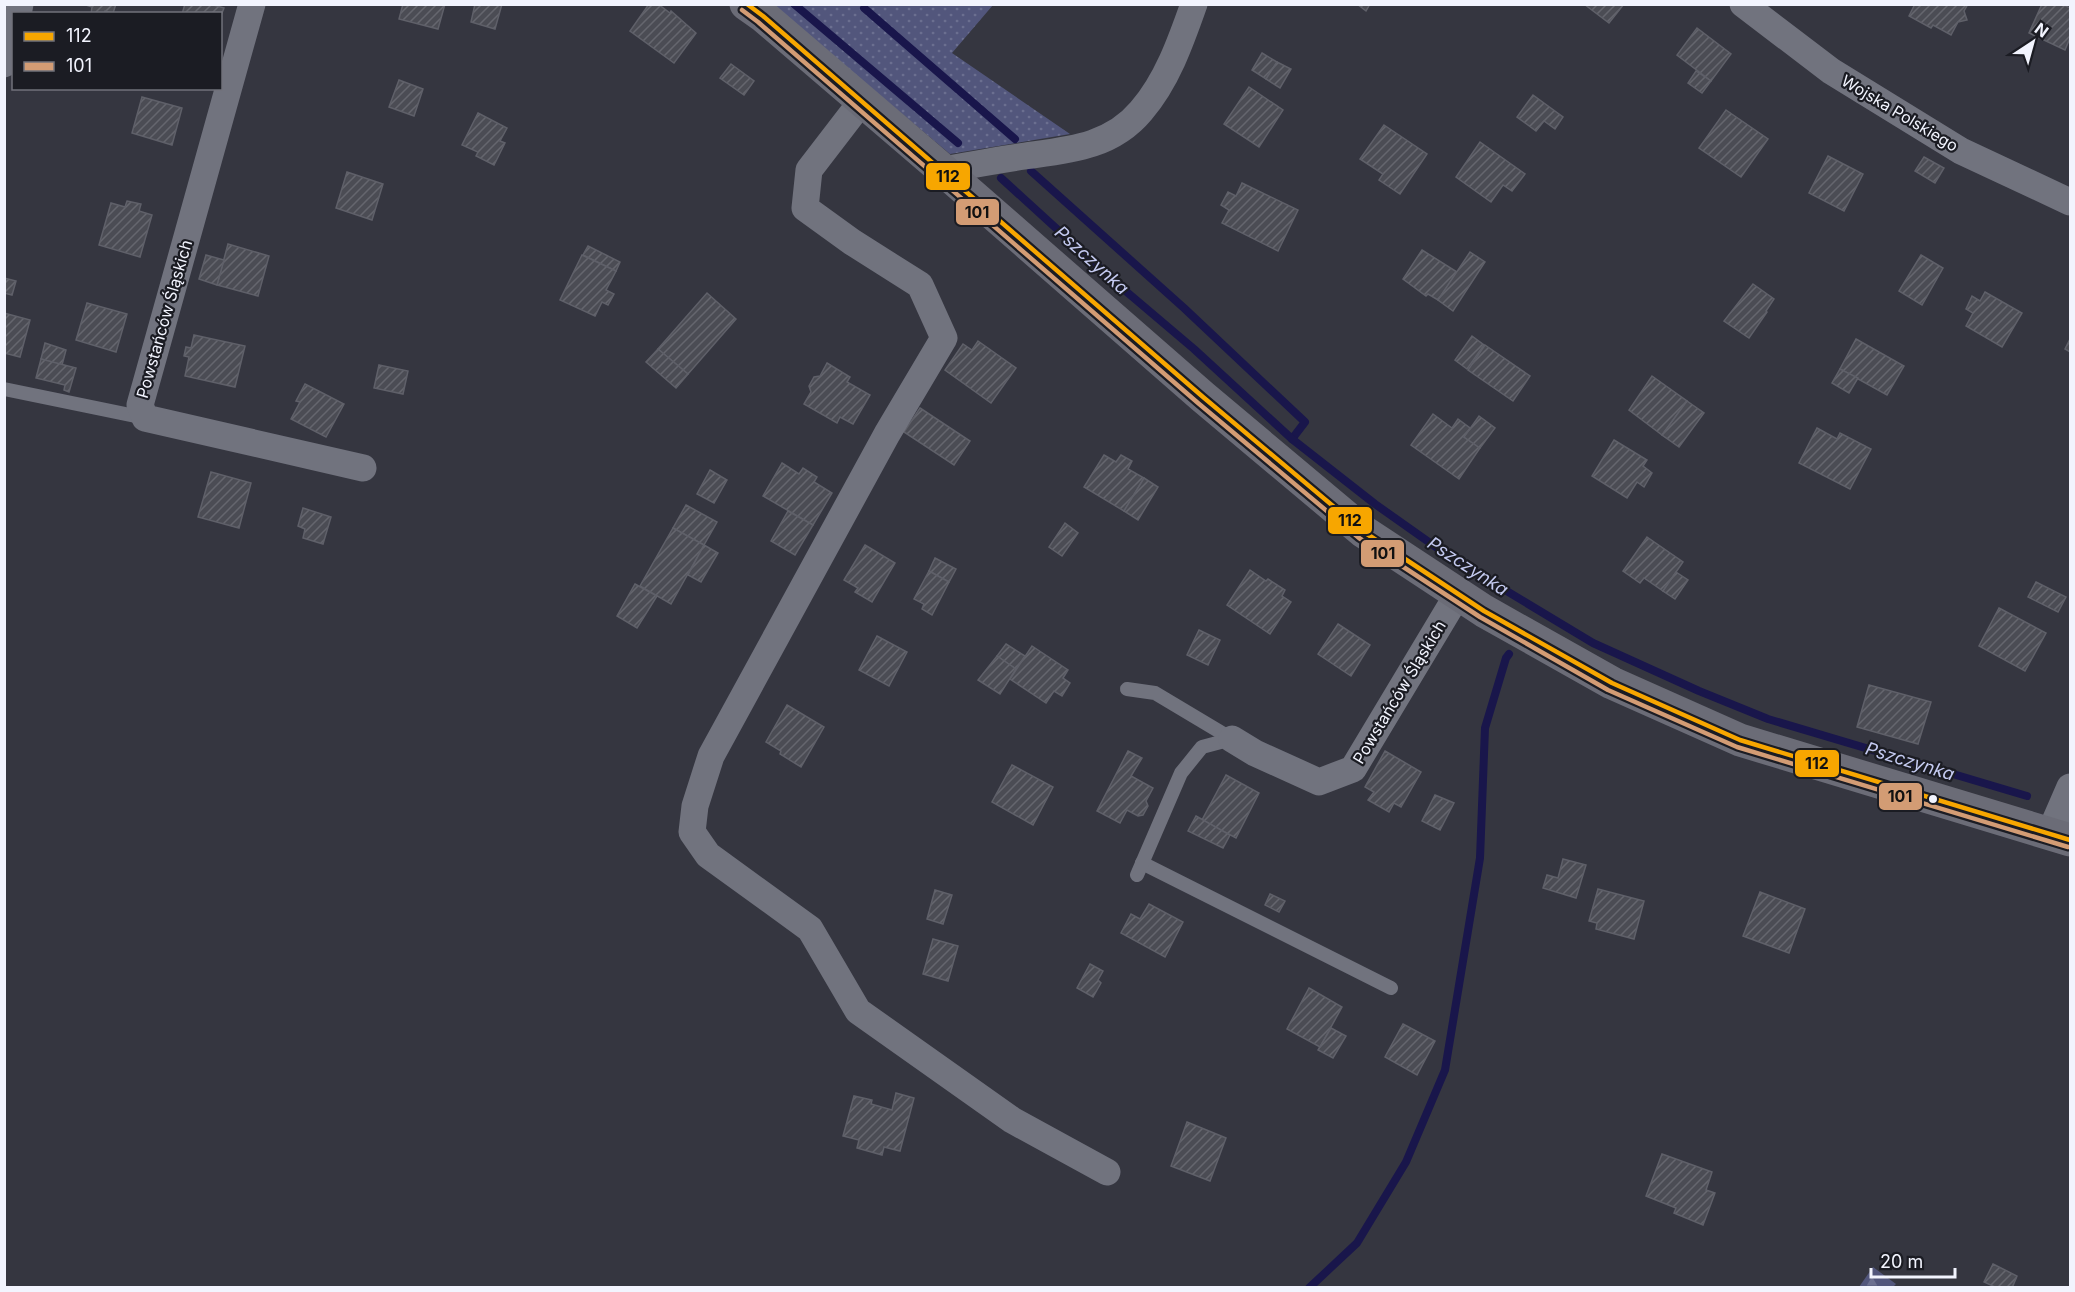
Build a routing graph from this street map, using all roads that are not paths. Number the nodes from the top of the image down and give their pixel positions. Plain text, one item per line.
1 (252, 4) edge
2 (746, 4) edge
3 (1194, 4) edge
4 (1743, 4) edge
5 (12, 37) edge
6 (4, 64) edge
7 (862, 101) junction
8 (943, 170) junction
9 (2070, 202) edge
10 (4, 389) edge
11 (145, 418) junction
12 (363, 468) dead end
13 (1458, 594) junction
14 (1127, 689) dead end
15 (1232, 739) junction
16 (2070, 787) edge
17 (2060, 836) edge
18 (1391, 988) dead end
19 (1107, 1172) dead end

1 - 11 street, Powstańców Śląskich
2 - 7 street
3 - 8 street
4 - 9 street, Wojska Polskiego
5 - 6 street
7 - 8 street
7 - 19 street
8 - 13 street
10 - 11 lane
11 - 12 street, Powstańców Śląskich
13 - 15 street, Powstańców Śląskich
13 - 17 street
14 - 15 lane
15 - 18 lane
16 - 17 street

